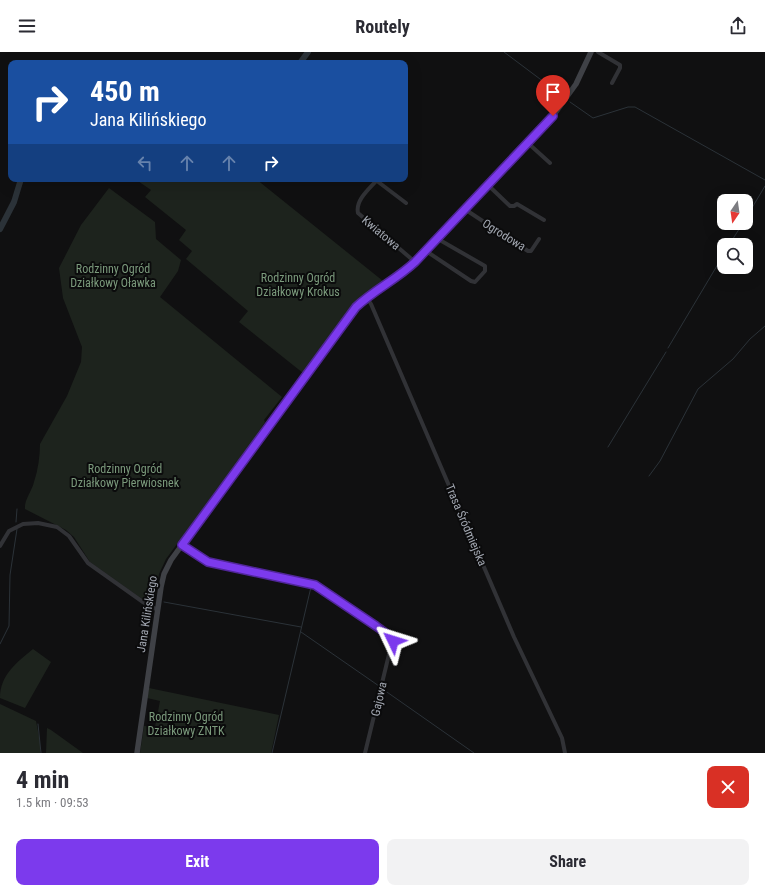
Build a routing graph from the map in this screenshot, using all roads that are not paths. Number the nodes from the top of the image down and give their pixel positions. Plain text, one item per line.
1 (591, 52) edge
2 (598, 52) edge
3 (612, 83) dead end
4 (528, 144) junction
5 (550, 163) dead end
6 (375, 182) edge
7 (380, 182) edge
8 (489, 186) junction
9 (406, 203) dead end
10 (466, 210) junction
11 (544, 220) dead end
12 (438, 239) junction
13 (539, 239) dead end
14 (426, 251) junction
15 (415, 262) junction
16 (367, 298) junction
17 (182, 545) junction
18 (0, 546) edge
19 (157, 609) junction
20 (137, 753) edge
21 (365, 753) edge
22 (565, 753) edge

1 - 4 street, Jana Kilińskiego
2 - 3 street
4 - 5 street
4 - 8 street, Jana Kilińskiego
6 - 15 street, Kwiatowa
7 - 9 street, Kwiatowa
8 - 10 street, Jana Kilińskiego
8 - 11 street
10 - 12 street, Jana Kilińskiego
10 - 13 street, Ogrodowa
12 - 14 street, Jana Kilińskiego
12 - 14 street
14 - 15 street, Jana Kilińskiego
15 - 16 street, Jana Kilińskiego
16 - 17 street, Jana Kilińskiego
16 - 22 street, Trasa Śródmiejska
17 - 19 street, Jana Kilińskiego
17 - 21 street, Gajowa
18 - 19 street
19 - 20 street, Jana Kilińskiego

